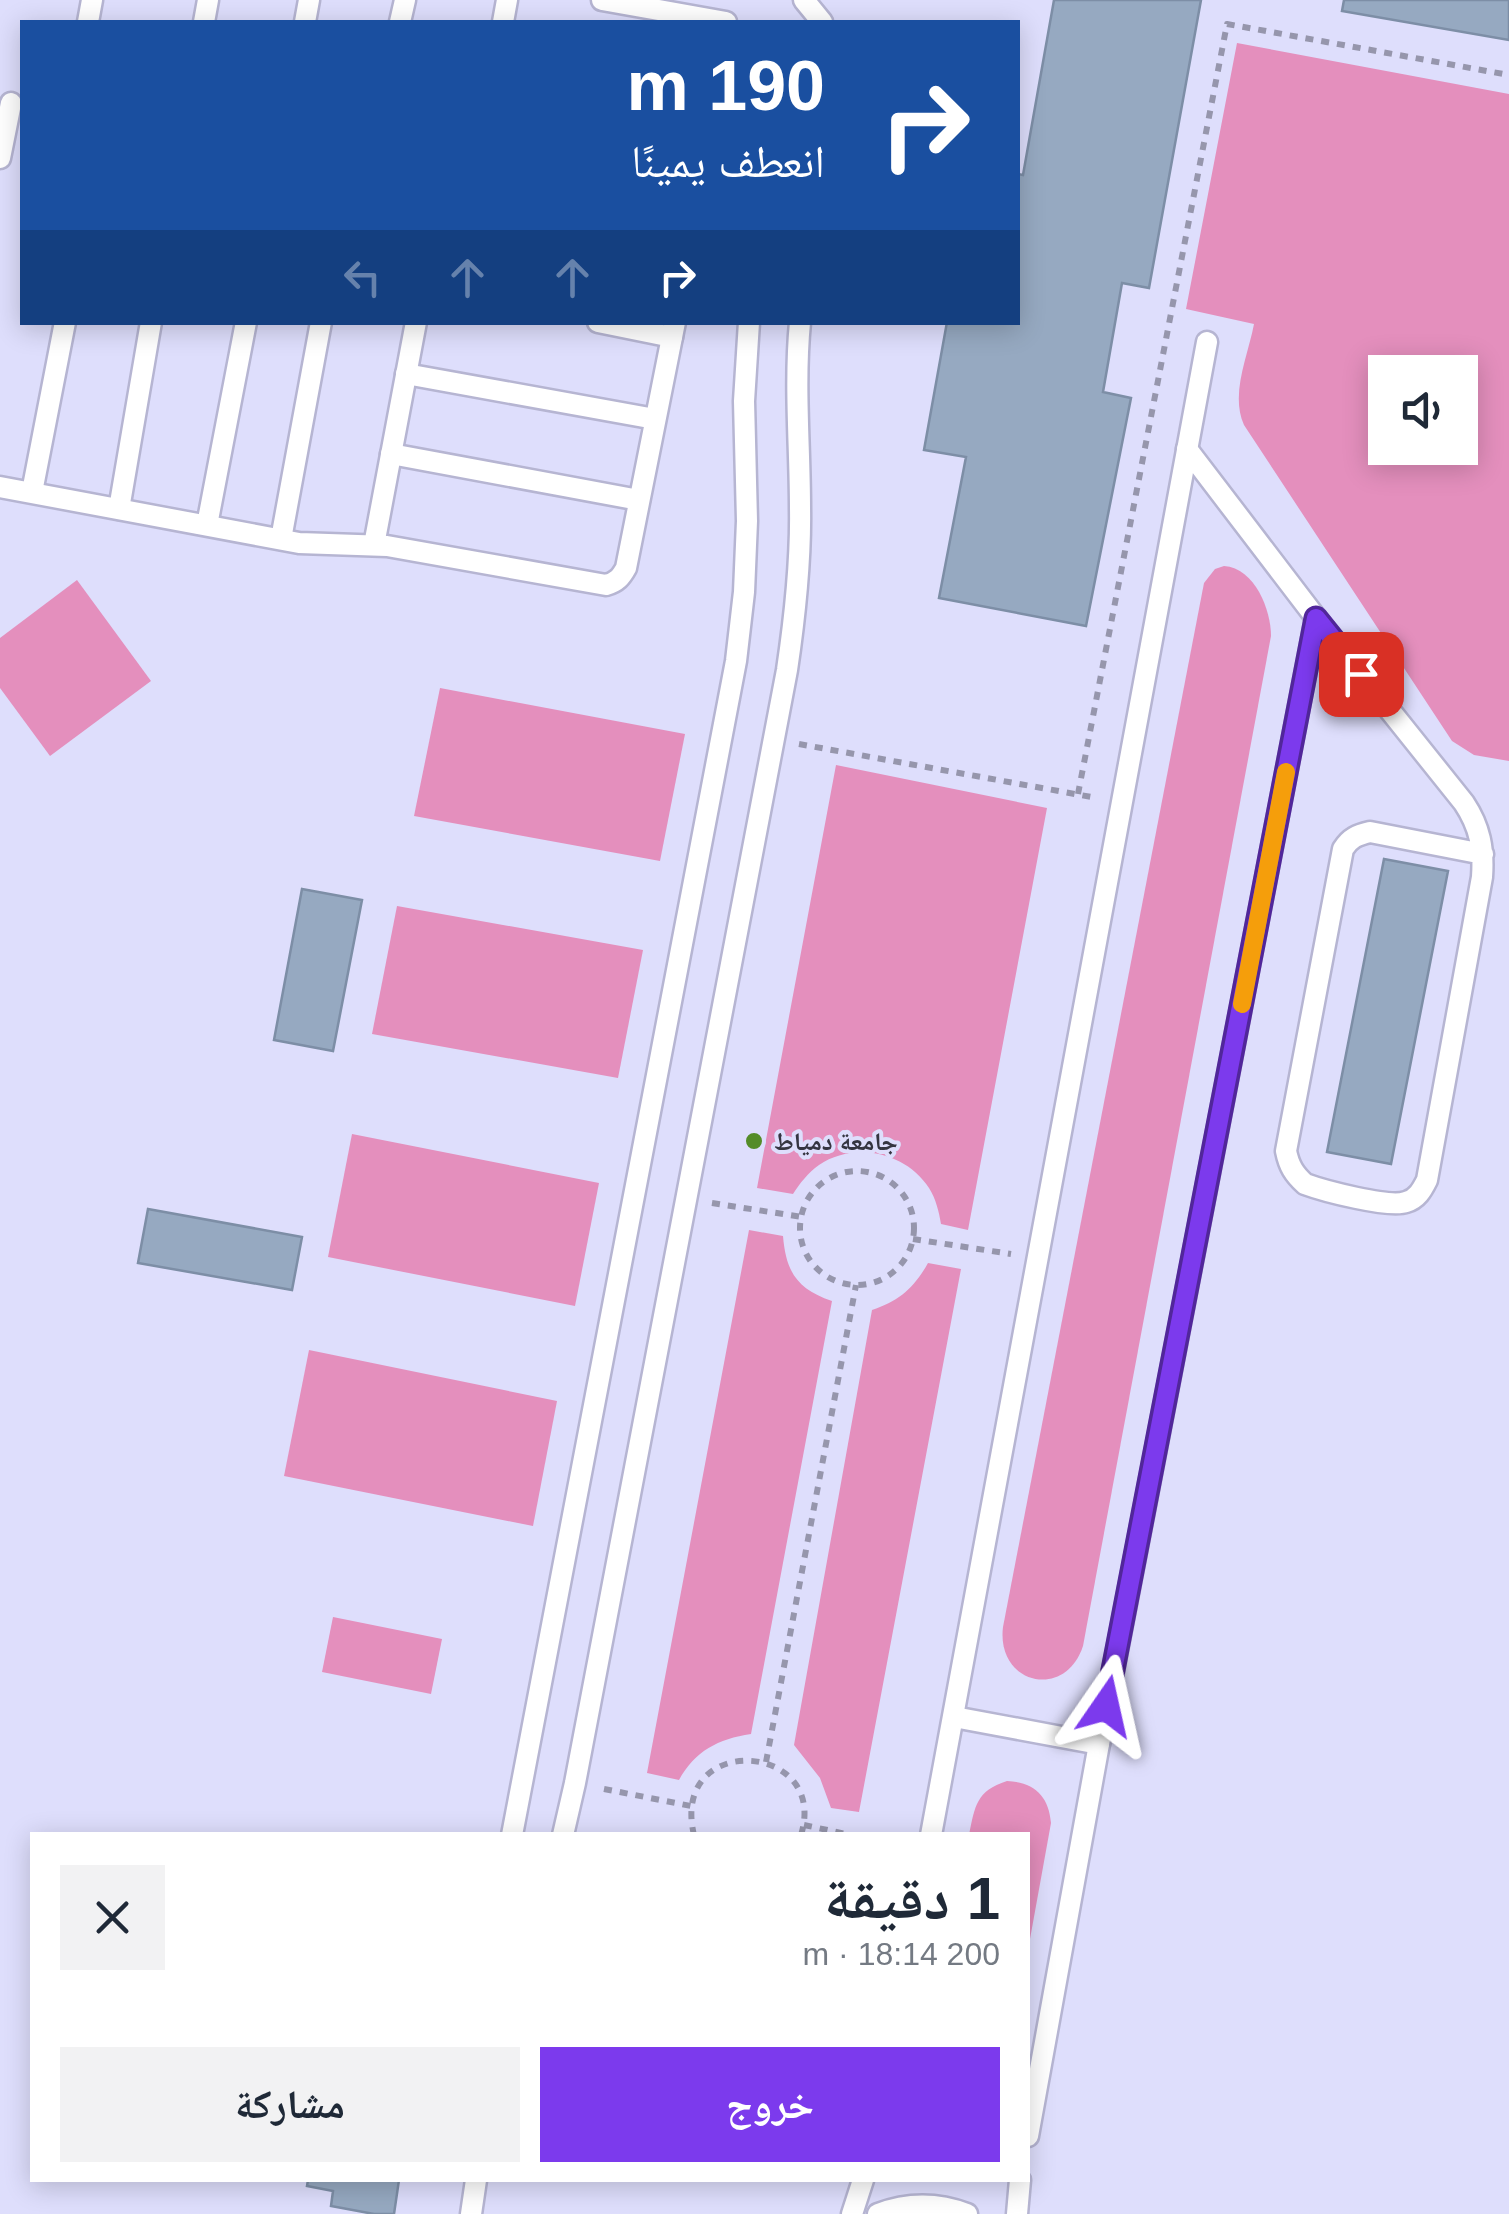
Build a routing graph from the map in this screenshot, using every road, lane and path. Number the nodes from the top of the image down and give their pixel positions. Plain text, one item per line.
1 (804, 0) edge
2 (609, 8) edge
3 (684, 18) edge
4 (820, 20) edge
5 (11, 103) edge
6 (0, 158) edge
7 (64, 325) edge
8 (150, 325) edge
9 (245, 325) edge
10 (320, 325) edge
11 (415, 325) edge
12 (626, 325) edge
13 (749, 325) edge
14 (800, 325) edge
15 (673, 330) edge
16 (1207, 342) dead end
17 (406, 374) junction
18 (655, 419) junction
19 (1188, 449) junction
20 (391, 454) junction
21 (0, 486) edge
22 (32, 492) junction
23 (639, 500) junction
24 (119, 509) junction
25 (207, 525) junction
26 (281, 539) junction
27 (374, 545) junction
28 (1316, 618) junction
29 (774, 739) junction
30 (1122, 803) junction
31 (1483, 854) junction
32 (686, 1199) junction
33 (802, 1218) junction
34 (914, 1239) junction
35 (1038, 1258) junction
36 (856, 1286) junction
37 (954, 1716) junction
38 (1099, 1744) junction
39 (766, 1762) junction
40 (575, 1783) junction
41 (691, 1806) junction
42 (804, 1826) junction
43 (513, 1832) edge
44 (564, 1832) edge
45 (694, 1832) edge
46 (801, 1832) edge
47 (835, 1832) edge
48 (932, 1832) edge
49 (1030, 2125) edge
50 (476, 2182) edge
51 (861, 2182) edge
52 (1020, 2182) edge
53 (471, 2214) edge
54 (852, 2214) edge
55 (878, 2214) edge
56 (967, 2214) edge
57 (1017, 2214) edge

1 - 4 lane
2 - 3 lane
5 - 6 lane
7 - 22 lane
8 - 24 lane
9 - 25 lane
10 - 26 lane
11 - 17 lane
12 - 15 lane
13 - 43 lane
14 - 29 lane
15 - 18 lane
16 - 19 lane
17 - 18 lane
17 - 20 lane
18 - 23 lane
19 - 28 lane
19 - 30 lane
20 - 23 lane
20 - 27 lane
21 - 22 lane
22 - 24 lane
23 - 27 lane
24 - 25 lane
25 - 26 lane
26 - 27 lane
28 - 31 lane
28 - 38 lane
29 - 30 path
29 - 32 lane
30 - 35 lane
31 - 31 lane
32 - 33 path
32 - 40 lane
33 - 34 path
33 - 36 path
34 - 35 path
34 - 36 path
35 - 37 lane
36 - 39 path
37 - 38 lane
37 - 48 lane
38 - 49 lane
39 - 41 path
39 - 42 path
40 - 41 path
40 - 44 lane
41 - 45 path
42 - 46 path
42 - 47 path
50 - 53 lane
51 - 54 lane
52 - 57 lane
55 - 56 lane

